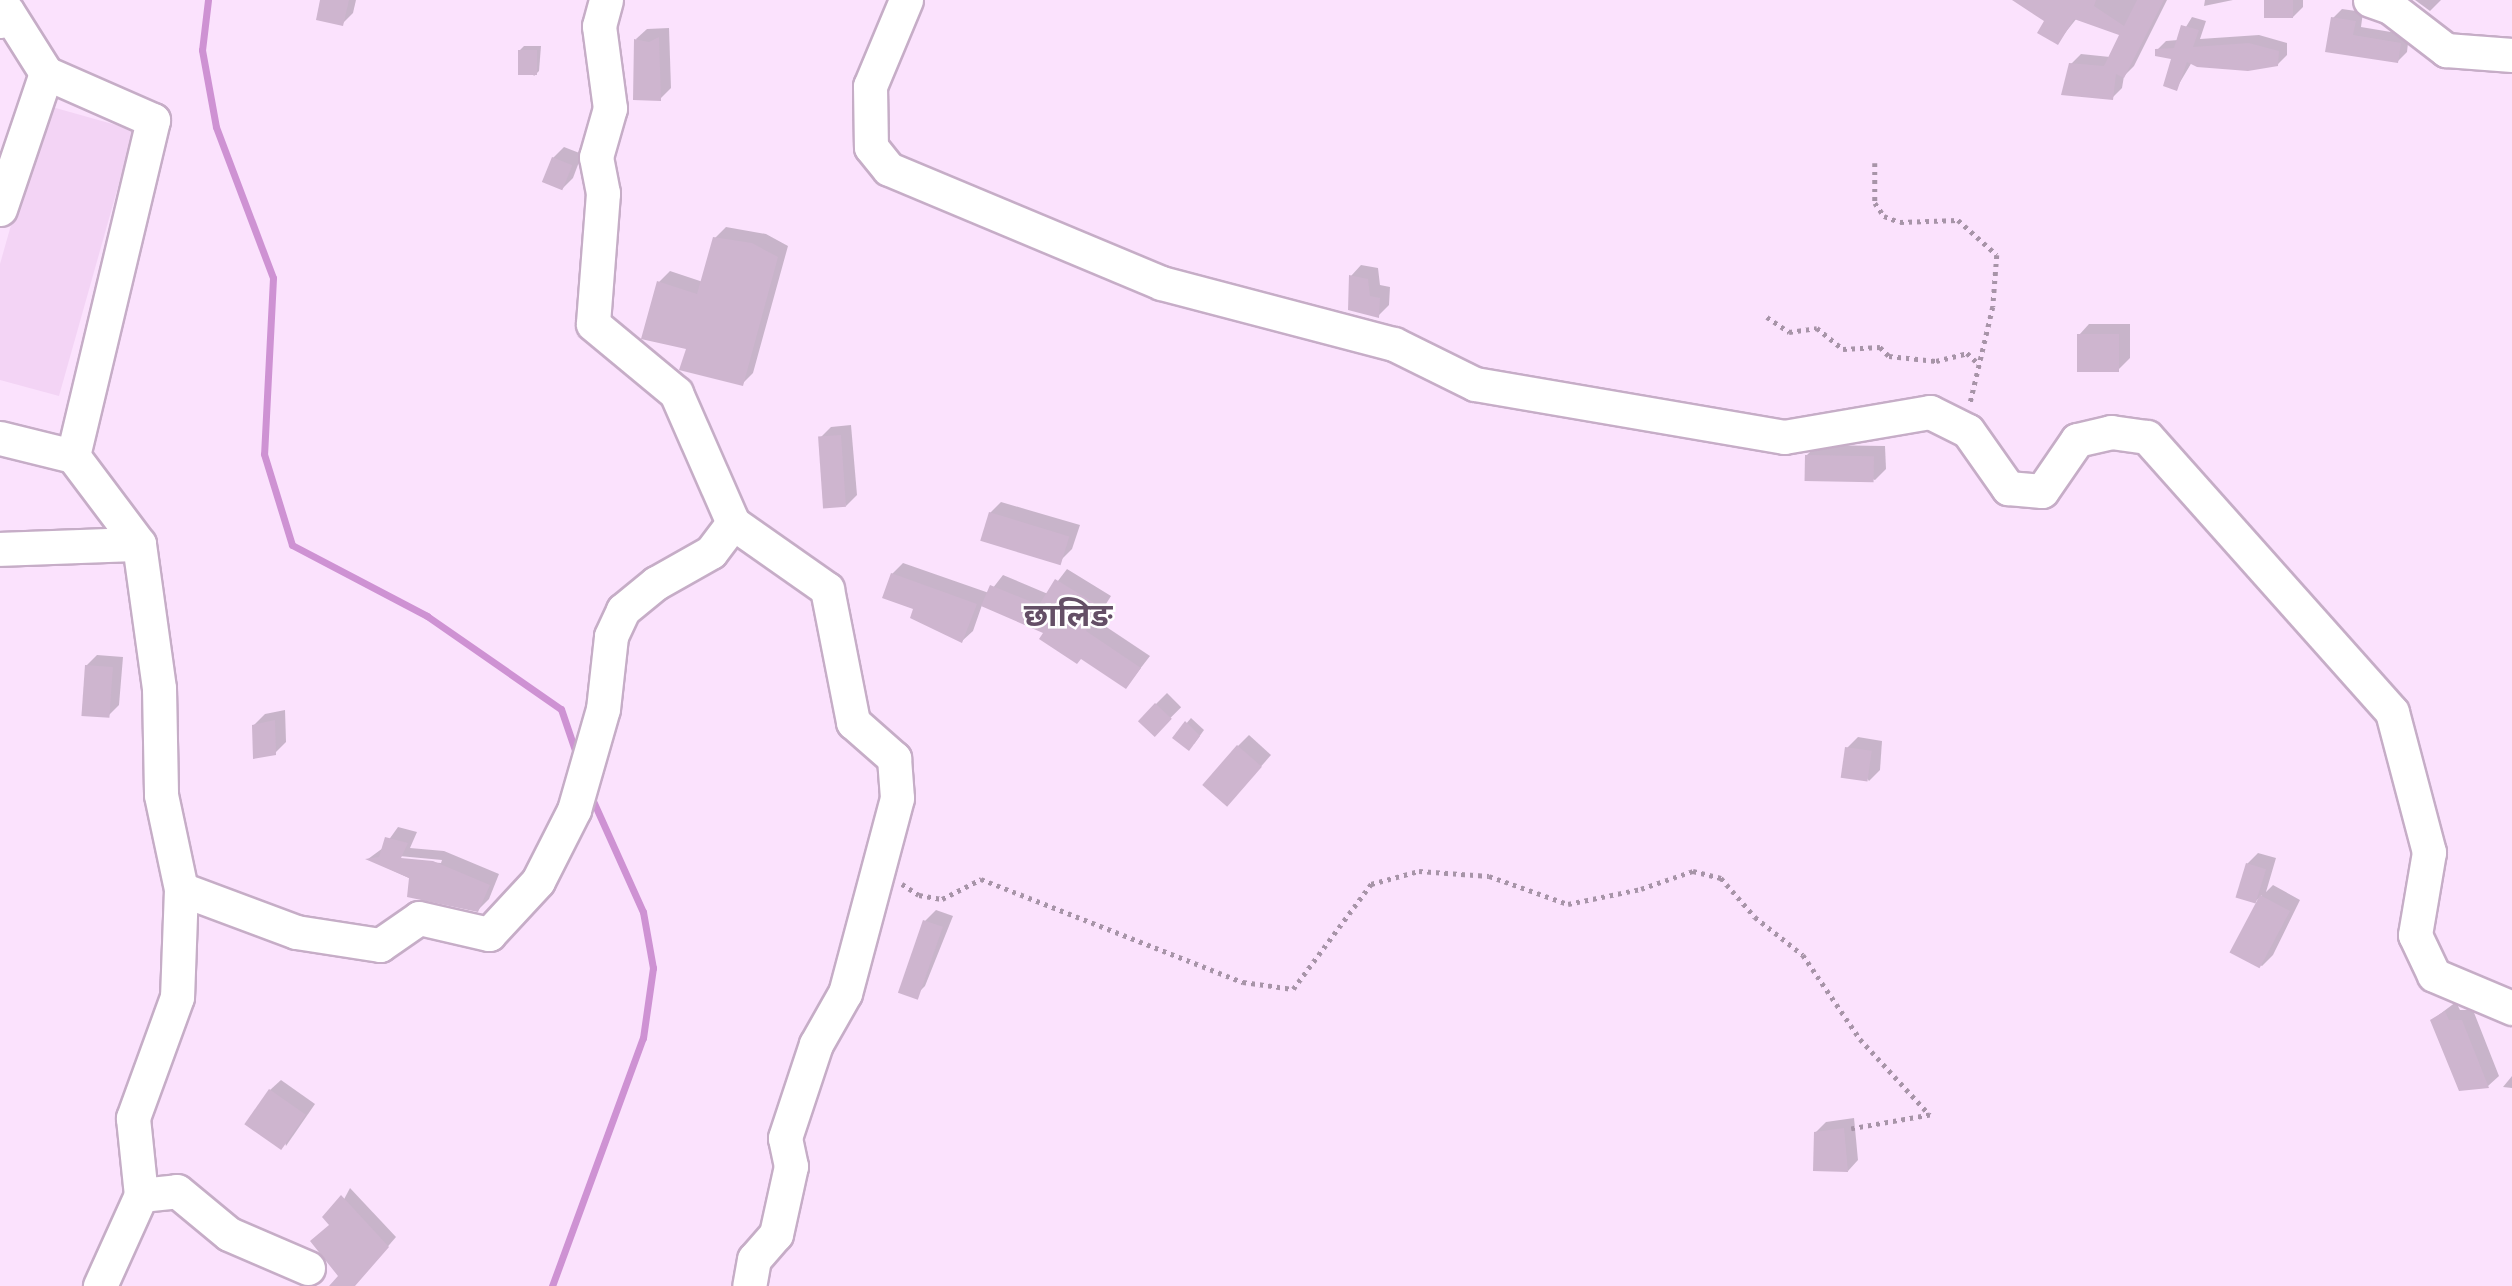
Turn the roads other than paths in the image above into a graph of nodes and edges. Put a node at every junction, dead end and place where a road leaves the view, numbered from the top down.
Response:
1 (606, 0) edge
2 (906, 0) edge
3 (2370, 0) edge
4 (11, 11) edge
5 (2512, 55) edge
6 (46, 73) junction
7 (0, 209) edge
8 (0, 438) edge
9 (73, 456) junction
10 (733, 523) junction
11 (139, 544) junction
12 (0, 549) edge
13 (181, 888) junction
14 (2512, 1008) edge
15 (141, 1195) junction
16 (308, 1268) dead end
17 (100, 1286) edge
18 (749, 1286) edge

1 - 10 street
2 - 14 street
3 - 5 street
4 - 6 street
6 - 7 street
6 - 9 street
8 - 9 street
9 - 11 street
10 - 13 street
10 - 18 street
11 - 12 street
11 - 13 street
13 - 15 street
15 - 16 street
15 - 17 street

